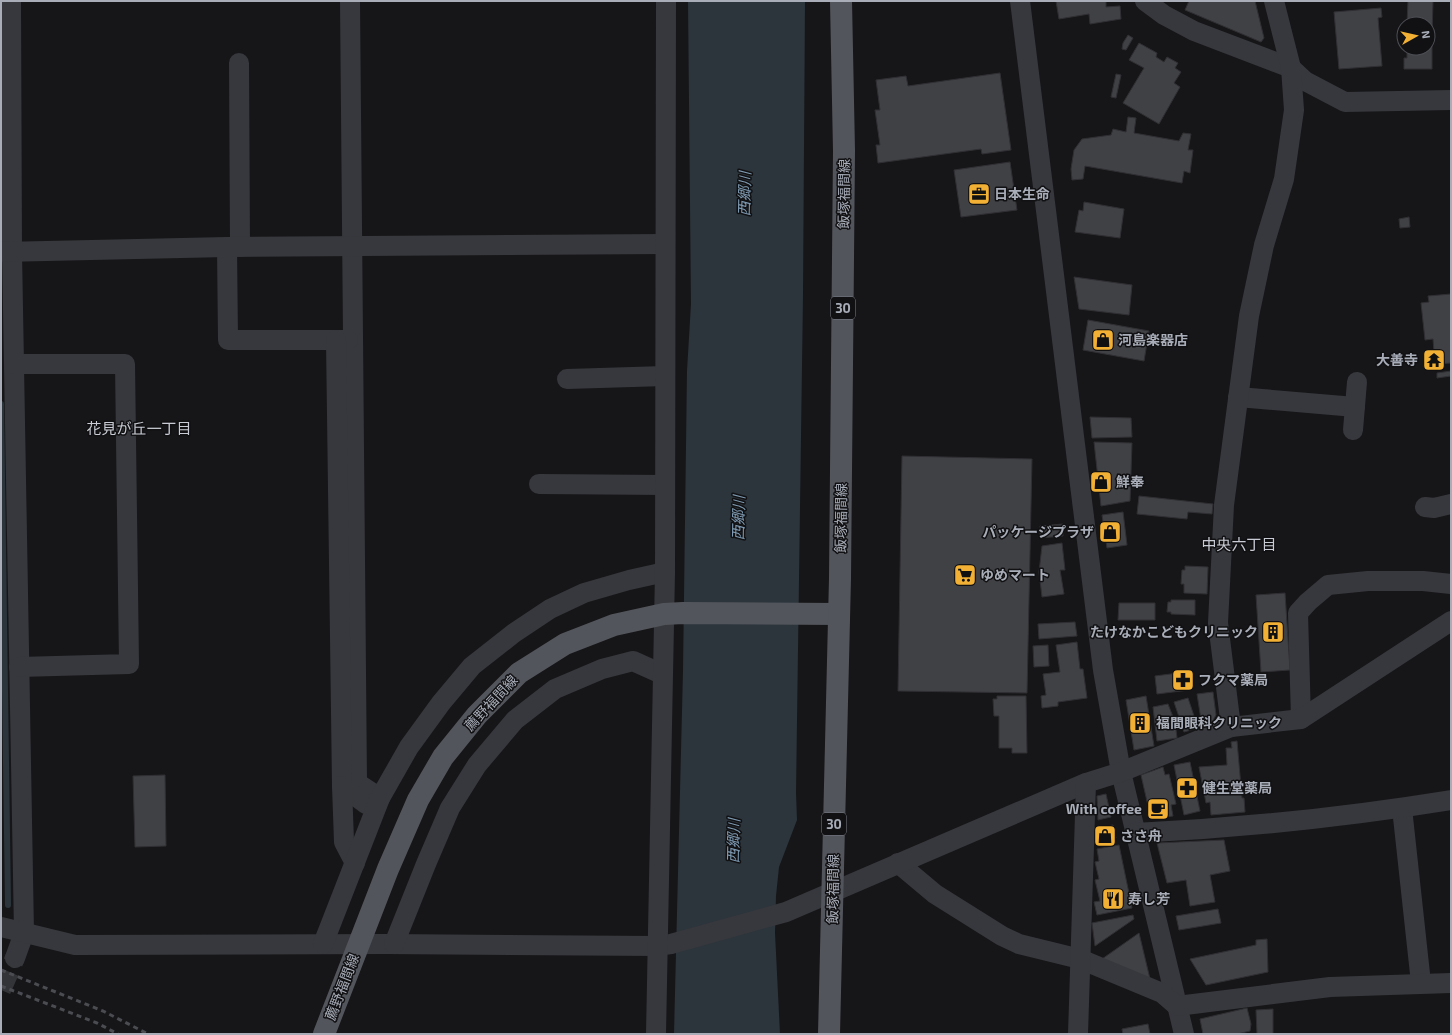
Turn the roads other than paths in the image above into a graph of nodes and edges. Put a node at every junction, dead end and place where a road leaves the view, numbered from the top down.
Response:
1 (11, 1) edge
2 (350, 1) edge
3 (666, 1) edge
4 (841, 1) edge
5 (1020, 1) edge
6 (1145, 1) edge
7 (1274, 1) edge
8 (239, 63) dead end
9 (1291, 68) junction
10 (1451, 100) edge
11 (666, 244) junction
12 (234, 247) junction
13 (351, 247) junction
14 (7, 252) edge
15 (344, 340) junction
16 (14, 364) junction
17 (665, 376) junction
18 (567, 379) dead end
19 (1357, 382) dead end
20 (1238, 397) junction
21 (1355, 406) junction
22 (1353, 430) dead end
23 (539, 484) dead end
24 (665, 485) junction
25 (1451, 504) edge
26 (1425, 507) dead end
27 (665, 572) junction
28 (1451, 584) edge
29 (673, 613) junction
30 (839, 614) junction
31 (1451, 621) edge
32 (19, 667) junction
33 (662, 674) junction
34 (1301, 719) junction
35 (1231, 727) junction
36 (1121, 772) junction
37 (1086, 783) junction
38 (342, 786) junction
39 (1451, 800) edge
40 (378, 805) junction
41 (1402, 808) junction
42 (1135, 833) junction
43 (355, 863) junction
44 (898, 863) junction
45 (833, 892) junction
46 (1, 927) edge
47 (24, 933) junction
48 (331, 944) junction
49 (389, 944) junction
50 (664, 945) junction
51 (14, 958) tunnel mouth
52 (1080, 959) junction
53 (1422, 983) junction
54 (1451, 983) edge
55 (1177, 1006) junction
56 (324, 1034) edge
57 (656, 1034) edge
58 (829, 1034) edge
59 (1078, 1034) edge
60 (1184, 1034) edge

1 - 14 street
2 - 13 street
3 - 11 street
4 - 30 main road, 飯塚福間線 / 30
5 - 36 street
6 - 9 street
7 - 9 street
8 - 12 street
9 - 10 street
9 - 20 street
11 - 13 street
11 - 17 street
12 - 13 street
12 - 14 street
12 - 15 street
13 - 15 street
14 - 16 street
15 - 38 street
15 - 40 street
16 - 32 street
16 - 32 street
17 - 18 street
17 - 24 street
19 - 21 street
20 - 21 street
20 - 35 street
21 - 22 street
23 - 24 street
24 - 27 street
25 - 26 street
27 - 29 street
27 - 40 street
28 - 34 street
29 - 30 main road, 薦野福間線
29 - 33 street
29 - 56 main road, 薦野福間線
30 - 45 main road, 飯塚福間線 / 30
31 - 34 street
32 - 47 street
33 - 49 street
33 - 50 street
34 - 35 street
35 - 36 street
36 - 37 street
36 - 42 street
37 - 44 street
37 - 52 street
38 - 40 street
38 - 43 street
39 - 41 street
40 - 43 street
41 - 42 street
41 - 53 street
42 - 55 street
43 - 48 street
44 - 45 street
44 - 52 street
45 - 50 street
45 - 58 main road, 飯塚福間線 / 30
46 - 47 street
47 - 48 street
47 - 51 street
48 - 49 street
49 - 50 street
50 - 57 street
52 - 55 street
52 - 59 street
53 - 54 street
53 - 55 street
55 - 60 street

